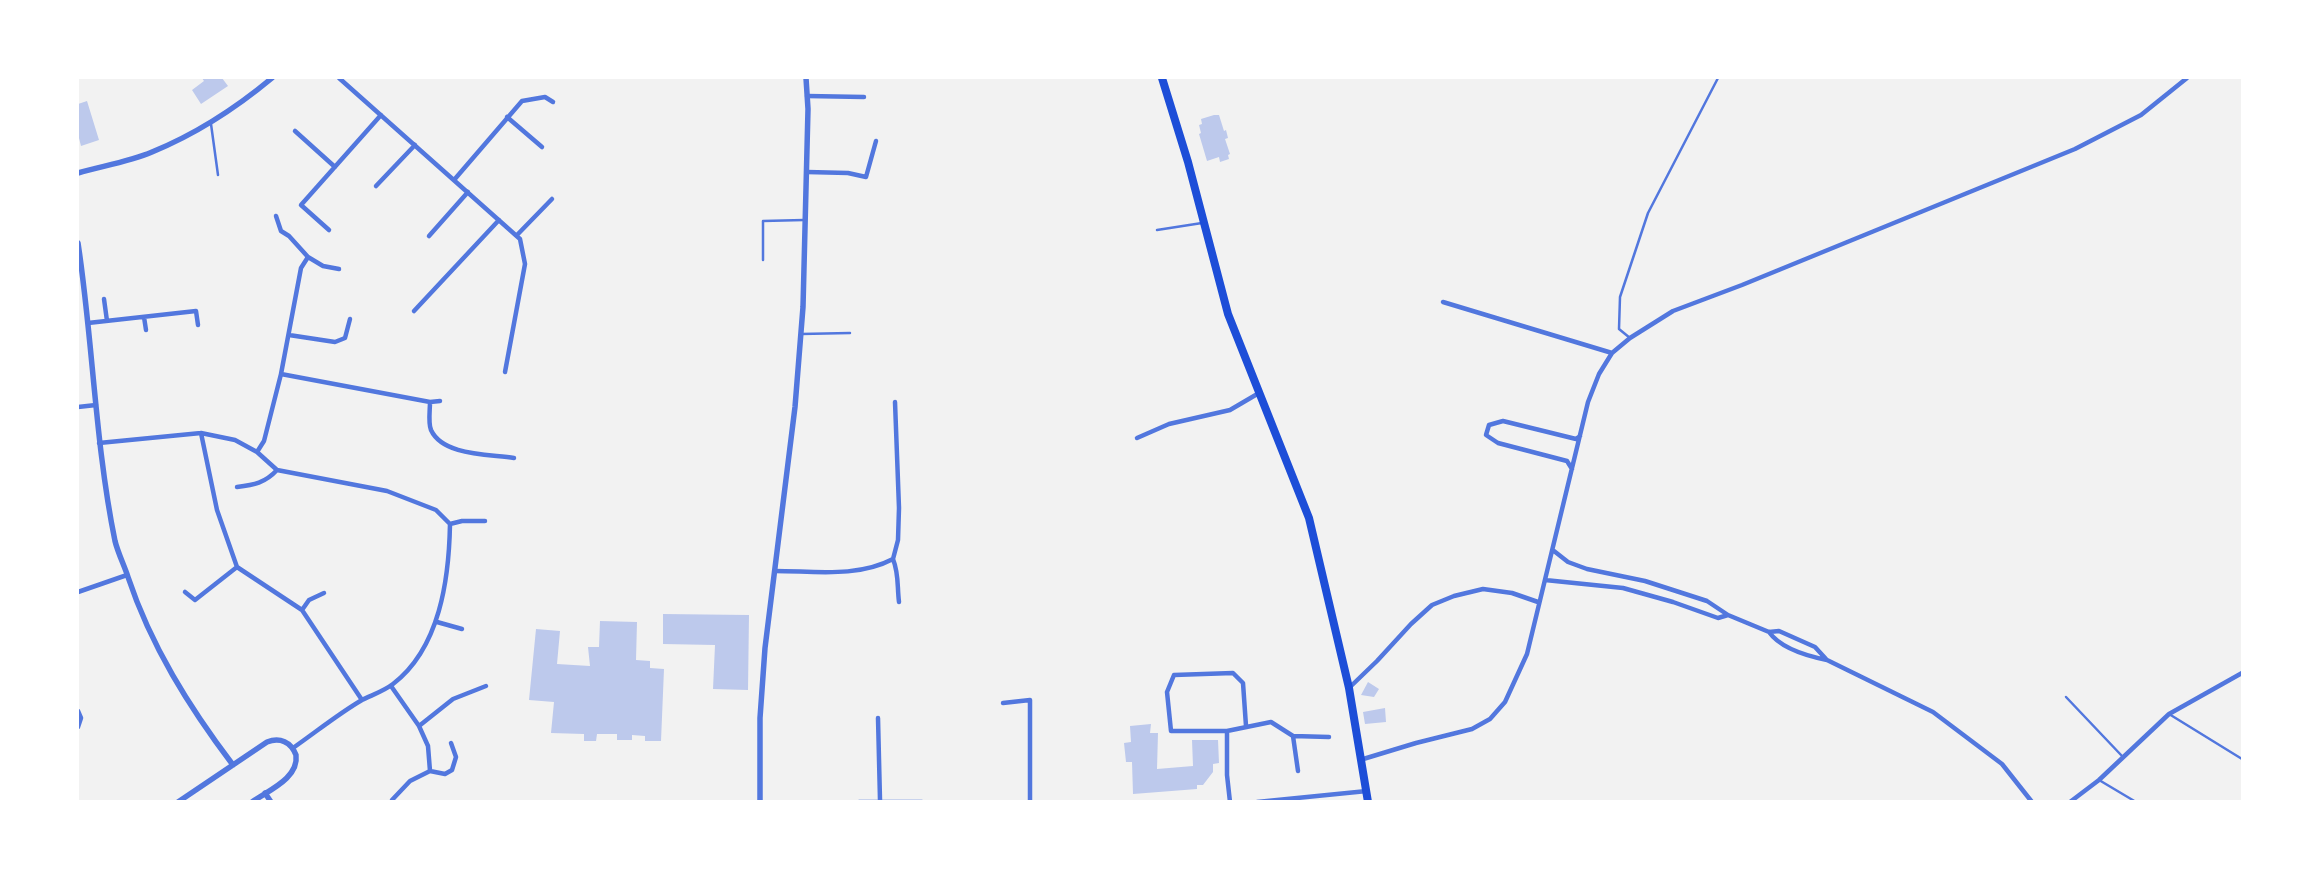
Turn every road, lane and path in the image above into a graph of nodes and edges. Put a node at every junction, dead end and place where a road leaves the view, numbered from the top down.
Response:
1 (272, 78) edge
2 (339, 78) edge
3 (806, 78) edge
4 (1162, 78) edge
5 (1718, 78) edge
6 (2187, 78) edge
7 (264, 80) edge
8 (807, 96) junction
9 (864, 97) dead end
10 (553, 102) dead end
11 (381, 116) junction
12 (507, 117) junction
13 (210, 123) junction
14 (295, 131) dead end
15 (876, 142) dead end
16 (415, 145) junction
17 (542, 147) dead end
18 (335, 167) junction
19 (807, 172) junction
20 (78, 174) edge
21 (218, 175) dead end
22 (454, 180) junction
23 (376, 186) dead end
24 (468, 192) junction
25 (552, 199) dead end
26 (276, 216) dead end
27 (499, 220) junction
28 (806, 220) junction
29 (1204, 223) junction
30 (329, 230) dead end
31 (1157, 230) dead end
32 (517, 235) junction
33 (429, 236) dead end
34 (78, 243) edge
35 (308, 257) junction
36 (763, 260) dead end
37 (339, 269) dead end
38 (104, 299) dead end
39 (1444, 302) dead end
40 (414, 311) dead end
41 (144, 317) junction
42 (350, 319) dead end
43 (107, 321) junction
44 (88, 323) junction
45 (198, 325) dead end
46 (146, 330) dead end
47 (850, 333) dead end
48 (801, 334) junction
49 (289, 335) junction
50 (1630, 338) junction
51 (1612, 352) junction
52 (505, 372) dead end
53 (281, 374) junction
54 (1259, 393) junction
55 (440, 401) dead end
56 (430, 402) junction
57 (895, 402) dead end
58 (96, 405) junction
59 (78, 407) edge
60 (426, 412) dead end
61 (201, 433) junction
62 (1580, 436) junction
63 (1137, 438) dead end
64 (99, 443) junction
65 (257, 452) junction
66 (514, 458) dead end
67 (1572, 469) junction
68 (278, 470) junction
69 (237, 487) dead end
70 (485, 521) dead end
71 (450, 524) junction
72 (1554, 551) junction
73 (893, 559) junction
74 (237, 568) junction
75 (775, 571) junction
76 (127, 575) junction
77 (1545, 580) junction
78 (78, 592) edge
79 (185, 592) dead end
80 (324, 593) dead end
81 (899, 602) dead end
82 (1538, 602) junction
83 (302, 610) junction
84 (1728, 615) junction
85 (437, 622) junction
86 (462, 629) dead end
87 (1769, 632) junction
88 (1827, 660) junction
89 (2242, 673) edge
90 (391, 686) junction
91 (486, 686) dead end
92 (1349, 688) junction
93 (2066, 697) dead end
94 (362, 700) junction
95 (1003, 703) dead end
96 (78, 711) edge
97 (2169, 714) junction
98 (878, 718) dead end
99 (419, 726) junction
100 (1246, 726) junction
101 (78, 727) edge
102 (1227, 732) junction
103 (1293, 736) junction
104 (1329, 737) dead end
105 (451, 743) dead end
106 (293, 748) junction
107 (2122, 756) junction
108 (1360, 760) junction
109 (2242, 760) edge
110 (232, 765) junction
111 (430, 771) junction
112 (1298, 771) dead end
113 (2099, 780) junction
114 (1367, 791) junction
115 (265, 793) junction
116 (392, 800) dead end
117 (880, 800) junction
118 (178, 802) edge
119 (252, 802) edge
120 (271, 802) edge
121 (760, 802) edge
122 (859, 802) edge
123 (922, 802) edge
124 (1030, 802) edge
125 (1230, 802) edge
126 (1257, 802) edge
127 (1368, 802) edge
128 (2032, 802) edge
129 (2070, 802) edge
130 (2136, 802) edge

1 - 7 street
2 - 11 street
3 - 8 street
4 - 29 highway
5 - 50 lane
6 - 50 street
7 - 13 street
8 - 9 street
8 - 19 street
10 - 12 street
11 - 16 street
11 - 18 street
12 - 17 street
12 - 22 street
13 - 20 street
13 - 21 lane
14 - 18 street
15 - 19 street
16 - 22 street
16 - 23 street
18 - 30 street
19 - 28 street
22 - 24 street
24 - 27 street
24 - 33 street
25 - 32 street
26 - 35 street
27 - 32 street
27 - 40 street
28 - 36 lane
28 - 48 street
29 - 31 lane
29 - 54 highway
32 - 52 street
34 - 44 street
35 - 37 street
35 - 49 street
38 - 43 street
39 - 51 street
41 - 43 street
41 - 45 street
41 - 46 street
42 - 49 street
43 - 44 street
44 - 58 street
47 - 48 lane
48 - 75 street
49 - 53 street
50 - 51 street
51 - 62 street
53 - 56 street
53 - 65 street
54 - 63 street
54 - 92 highway
55 - 56 street
56 - 60 street
56 - 66 street
57 - 73 street
58 - 59 street
58 - 64 street
61 - 64 street
61 - 65 street
61 - 74 street
62 - 67 street
62 - 67 street
64 - 76 street
65 - 68 street
67 - 72 street
68 - 69 street
68 - 71 street
70 - 71 street
71 - 85 street
72 - 77 street
72 - 84 street
73 - 75 street
73 - 81 street
74 - 79 street
74 - 83 street
75 - 121 street
76 - 78 street
76 - 110 street
77 - 82 street
77 - 84 street
80 - 83 street
82 - 92 street
82 - 108 street
83 - 94 street
84 - 87 street
85 - 86 street
85 - 90 street
87 - 88 street
87 - 88 street
88 - 128 street
89 - 97 street
90 - 94 street
90 - 99 street
91 - 99 street
92 - 108 highway
93 - 107 lane
94 - 106 street
95 - 124 street
96 - 101 street
97 - 107 street
97 - 109 lane
98 - 117 street
99 - 111 street
100 - 102 street
100 - 102 street
100 - 103 street
102 - 125 street
103 - 104 street
103 - 112 street
105 - 111 street
106 - 110 street
106 - 115 street
107 - 113 street
108 - 114 highway
110 - 118 street
111 - 116 street
113 - 129 street
113 - 130 lane
114 - 126 street
114 - 127 highway
115 - 119 street
115 - 120 street
117 - 122 street
117 - 123 street

